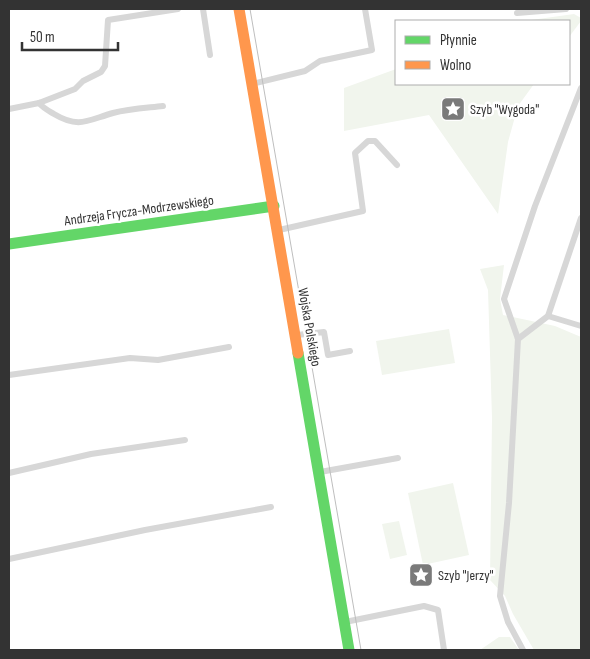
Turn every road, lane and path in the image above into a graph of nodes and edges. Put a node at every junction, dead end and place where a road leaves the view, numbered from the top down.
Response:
1 (178, 9) edge
2 (203, 9) edge
3 (239, 9) edge
4 (365, 9) edge
5 (566, 9) edge
6 (517, 14) dead end
7 (210, 55) dead end
8 (252, 84) junction
9 (581, 88) edge
10 (40, 103) junction
11 (163, 106) dead end
12 (9, 109) edge
13 (397, 165) dead end
14 (274, 206) junction
15 (581, 218) edge
16 (278, 231) junction
17 (9, 244) edge
18 (548, 316) junction
19 (581, 326) edge
20 (296, 336) junction
21 (518, 339) junction
22 (229, 347) dead end
23 (350, 351) dead end
24 (9, 374) edge
25 (185, 440) dead end
26 (398, 458) dead end
27 (320, 472) junction
28 (9, 473) edge
29 (271, 508) dead end
30 (9, 559) edge
31 (344, 622) junction
32 (349, 650) edge
33 (444, 650) edge
34 (523, 650) edge

1 - 10 lane
2 - 7 lane
3 - 8 main road, Wojska Polskiego
4 - 8 lane
5 - 6 lane
8 - 14 main road, Wojska Polskiego
9 - 21 lane
10 - 11 lane
10 - 12 lane
13 - 16 lane
14 - 16 main road, Wojska Polskiego
14 - 17 main road, Andrzeja Frycza-Modrzewskiego
15 - 18 lane
16 - 20 main road, Wojska Polskiego
18 - 19 lane
18 - 21 lane
20 - 23 lane
20 - 27 main road, Wojska Polskiego
21 - 34 lane
22 - 24 lane
25 - 28 lane
26 - 27 lane
27 - 31 main road, Wojska Polskiego
29 - 30 lane
31 - 32 main road, Wojska Polskiego
31 - 33 lane

